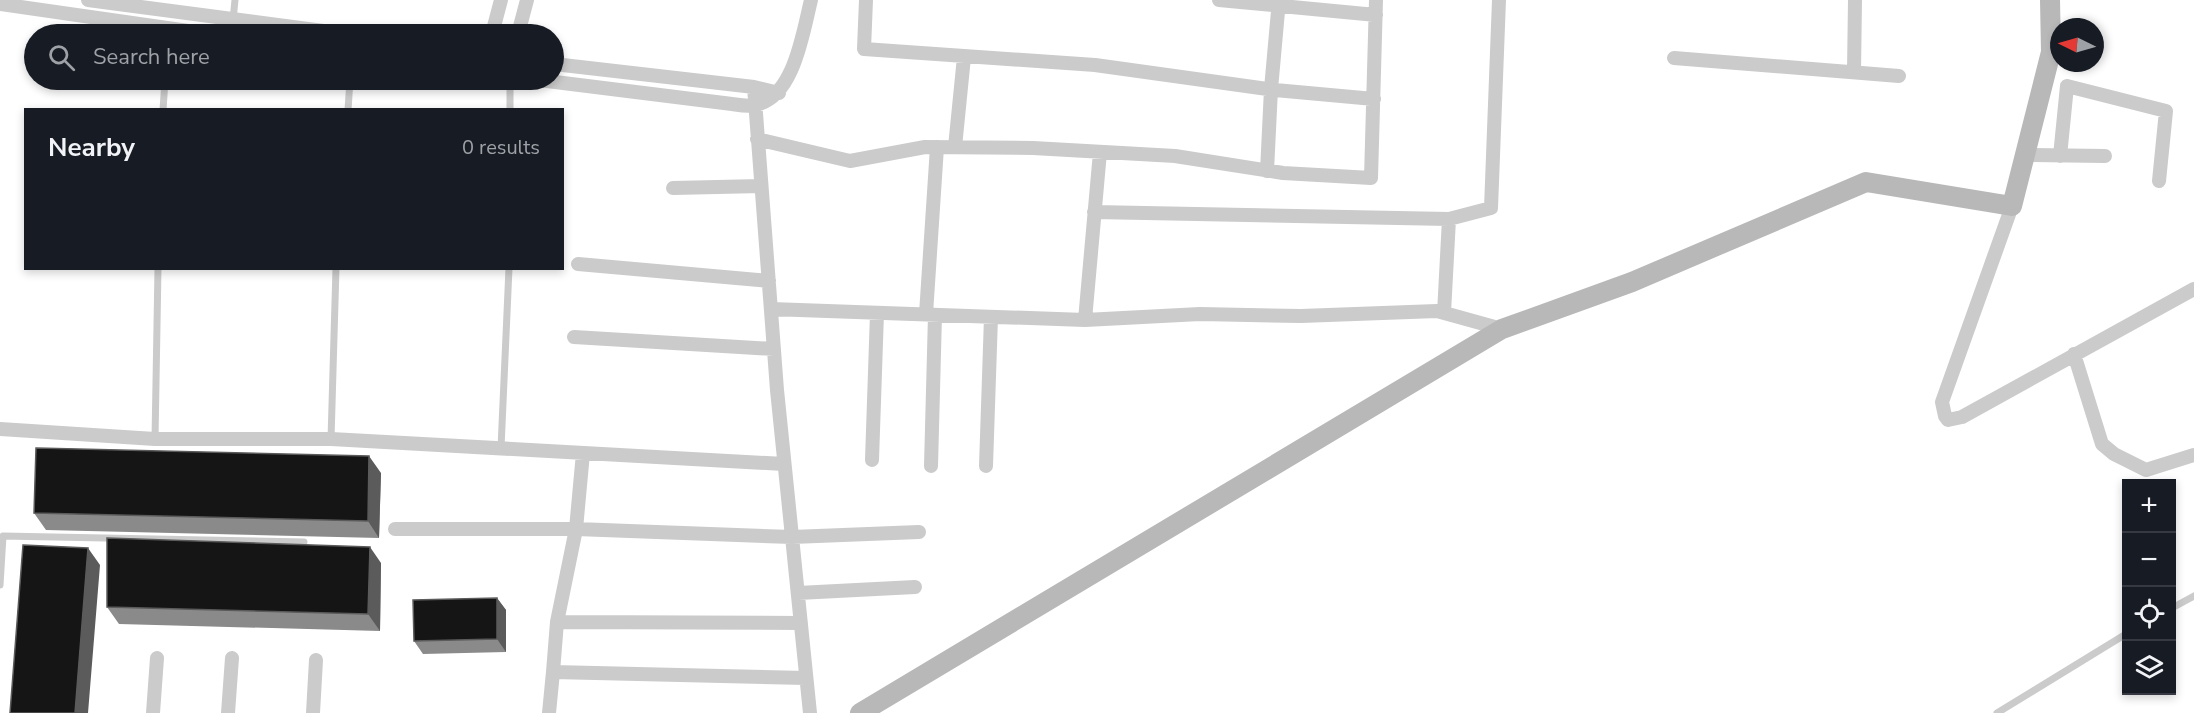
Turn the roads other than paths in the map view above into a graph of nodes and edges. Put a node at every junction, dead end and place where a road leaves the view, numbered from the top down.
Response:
1 (88, 0) edge
2 (235, 0) edge
3 (501, 0) edge
4 (527, 0) edge
5 (811, 0) edge
6 (866, 0) edge
7 (1219, 0) edge
8 (1376, 0) edge
9 (1498, 0) edge
10 (1855, 0) edge
11 (2050, 0) edge
12 (1279, 3) edge
13 (0, 4) edge
14 (167, 11) junction
15 (1376, 15) junction
16 (233, 20) junction
17 (119, 24) edge
18 (166, 24) edge
19 (265, 24) edge
20 (495, 24) edge
21 (521, 24) edge
22 (964, 57) junction
23 (1674, 58) dead end
24 (564, 65) edge
25 (1854, 72) junction
26 (1899, 76) dead end
27 (564, 83) edge
28 (754, 87) junction
29 (1271, 89) junction
30 (165, 90) edge
31 (349, 90) edge
32 (510, 90) edge
33 (779, 93) junction
34 (1374, 99) junction
35 (755, 105) junction
36 (164, 108) edge
37 (348, 108) edge
38 (510, 108) edge
39 (757, 140) junction
40 (937, 147) junction
41 (955, 147) junction
42 (1100, 152) junction
43 (2025, 155) junction
44 (2060, 156) junction
45 (2105, 156) dead end
46 (1267, 171) junction
47 (2159, 181) dead end
48 (761, 186) junction
49 (673, 188) dead end
50 (2012, 206) junction
51 (1094, 212) junction
52 (1449, 219) junction
53 (578, 264) dead end
54 (158, 270) edge
55 (336, 270) edge
56 (509, 270) edge
57 (769, 280) junction
58 (2194, 289) edge
59 (771, 309) junction
60 (877, 313) junction
61 (1444, 313) junction
62 (931, 315) junction
63 (991, 317) junction
64 (1085, 320) junction
65 (1502, 329) junction
66 (574, 337) dead end
67 (774, 349) junction
68 (2074, 354) junction
69 (0, 429) edge
70 (154, 439) junction
71 (331, 439) junction
72 (501, 448) junction
73 (584, 453) junction
74 (2194, 455) edge
75 (872, 460) dead end
76 (784, 464) junction
77 (931, 466) dead end
78 (986, 466) dead end
79 (395, 529) dead end
80 (576, 529) junction
81 (919, 532) dead end
82 (792, 537) junction
83 (304, 542) edge
84 (0, 585) edge
85 (915, 588) dead end
86 (798, 593) junction
87 (2194, 596) edge
88 (2176, 606) edge
89 (557, 622) junction
90 (801, 623) junction
91 (2122, 637) edge
92 (157, 658) dead end
93 (232, 658) dead end
94 (316, 660) dead end
95 (553, 672) junction
96 (806, 678) junction
97 (153, 713) edge
98 (228, 713) edge
99 (313, 713) edge
100 (549, 713) edge
101 (810, 713) edge
102 (860, 713) edge
103 (1997, 713) edge

1 - 14 street
2 - 16 lane
3 - 20 street
4 - 21 street
5 - 33 street
6 - 22 street
7 - 12 street
8 - 15 street
9 - 52 street
10 - 25 street
11 - 43 street
12 - 15 street
12 - 29 street
13 - 17 street
14 - 16 street
14 - 18 lane
15 - 34 street
16 - 19 street
22 - 29 street
22 - 41 street
23 - 25 street
24 - 28 street
25 - 26 street
27 - 35 street
28 - 33 street
28 - 35 street
29 - 34 street
29 - 46 street
30 - 36 lane
31 - 37 lane
32 - 38 lane
33 - 35 street
34 - 46 street
35 - 39 street
39 - 40 street
39 - 48 street
40 - 41 street
40 - 62 street
41 - 42 street
42 - 46 street
42 - 51 street
43 - 44 street
43 - 50 street
44 - 45 street
44 - 47 street
48 - 49 street
48 - 57 street
50 - 65 street
50 - 68 street
51 - 52 street
51 - 64 street
52 - 61 street
53 - 57 street
54 - 70 lane
55 - 71 lane
56 - 72 lane
57 - 59 street
58 - 68 street
59 - 60 street
59 - 67 street
60 - 62 street
60 - 75 street
61 - 64 street
61 - 65 street
62 - 63 street
62 - 77 street
63 - 64 street
63 - 78 street
65 - 102 street
66 - 67 street
67 - 76 street
68 - 74 street
69 - 70 street
70 - 71 street
71 - 72 street
72 - 73 street
73 - 76 street
73 - 80 street
76 - 82 street
79 - 80 street
80 - 82 street
80 - 89 street
81 - 82 street
82 - 86 street
83 - 84 lane
85 - 86 street
86 - 90 street
87 - 88 lane
89 - 90 street
89 - 95 street
90 - 96 street
91 - 103 lane
92 - 97 street
93 - 98 street
94 - 99 street
95 - 96 street
95 - 100 street
96 - 101 street

